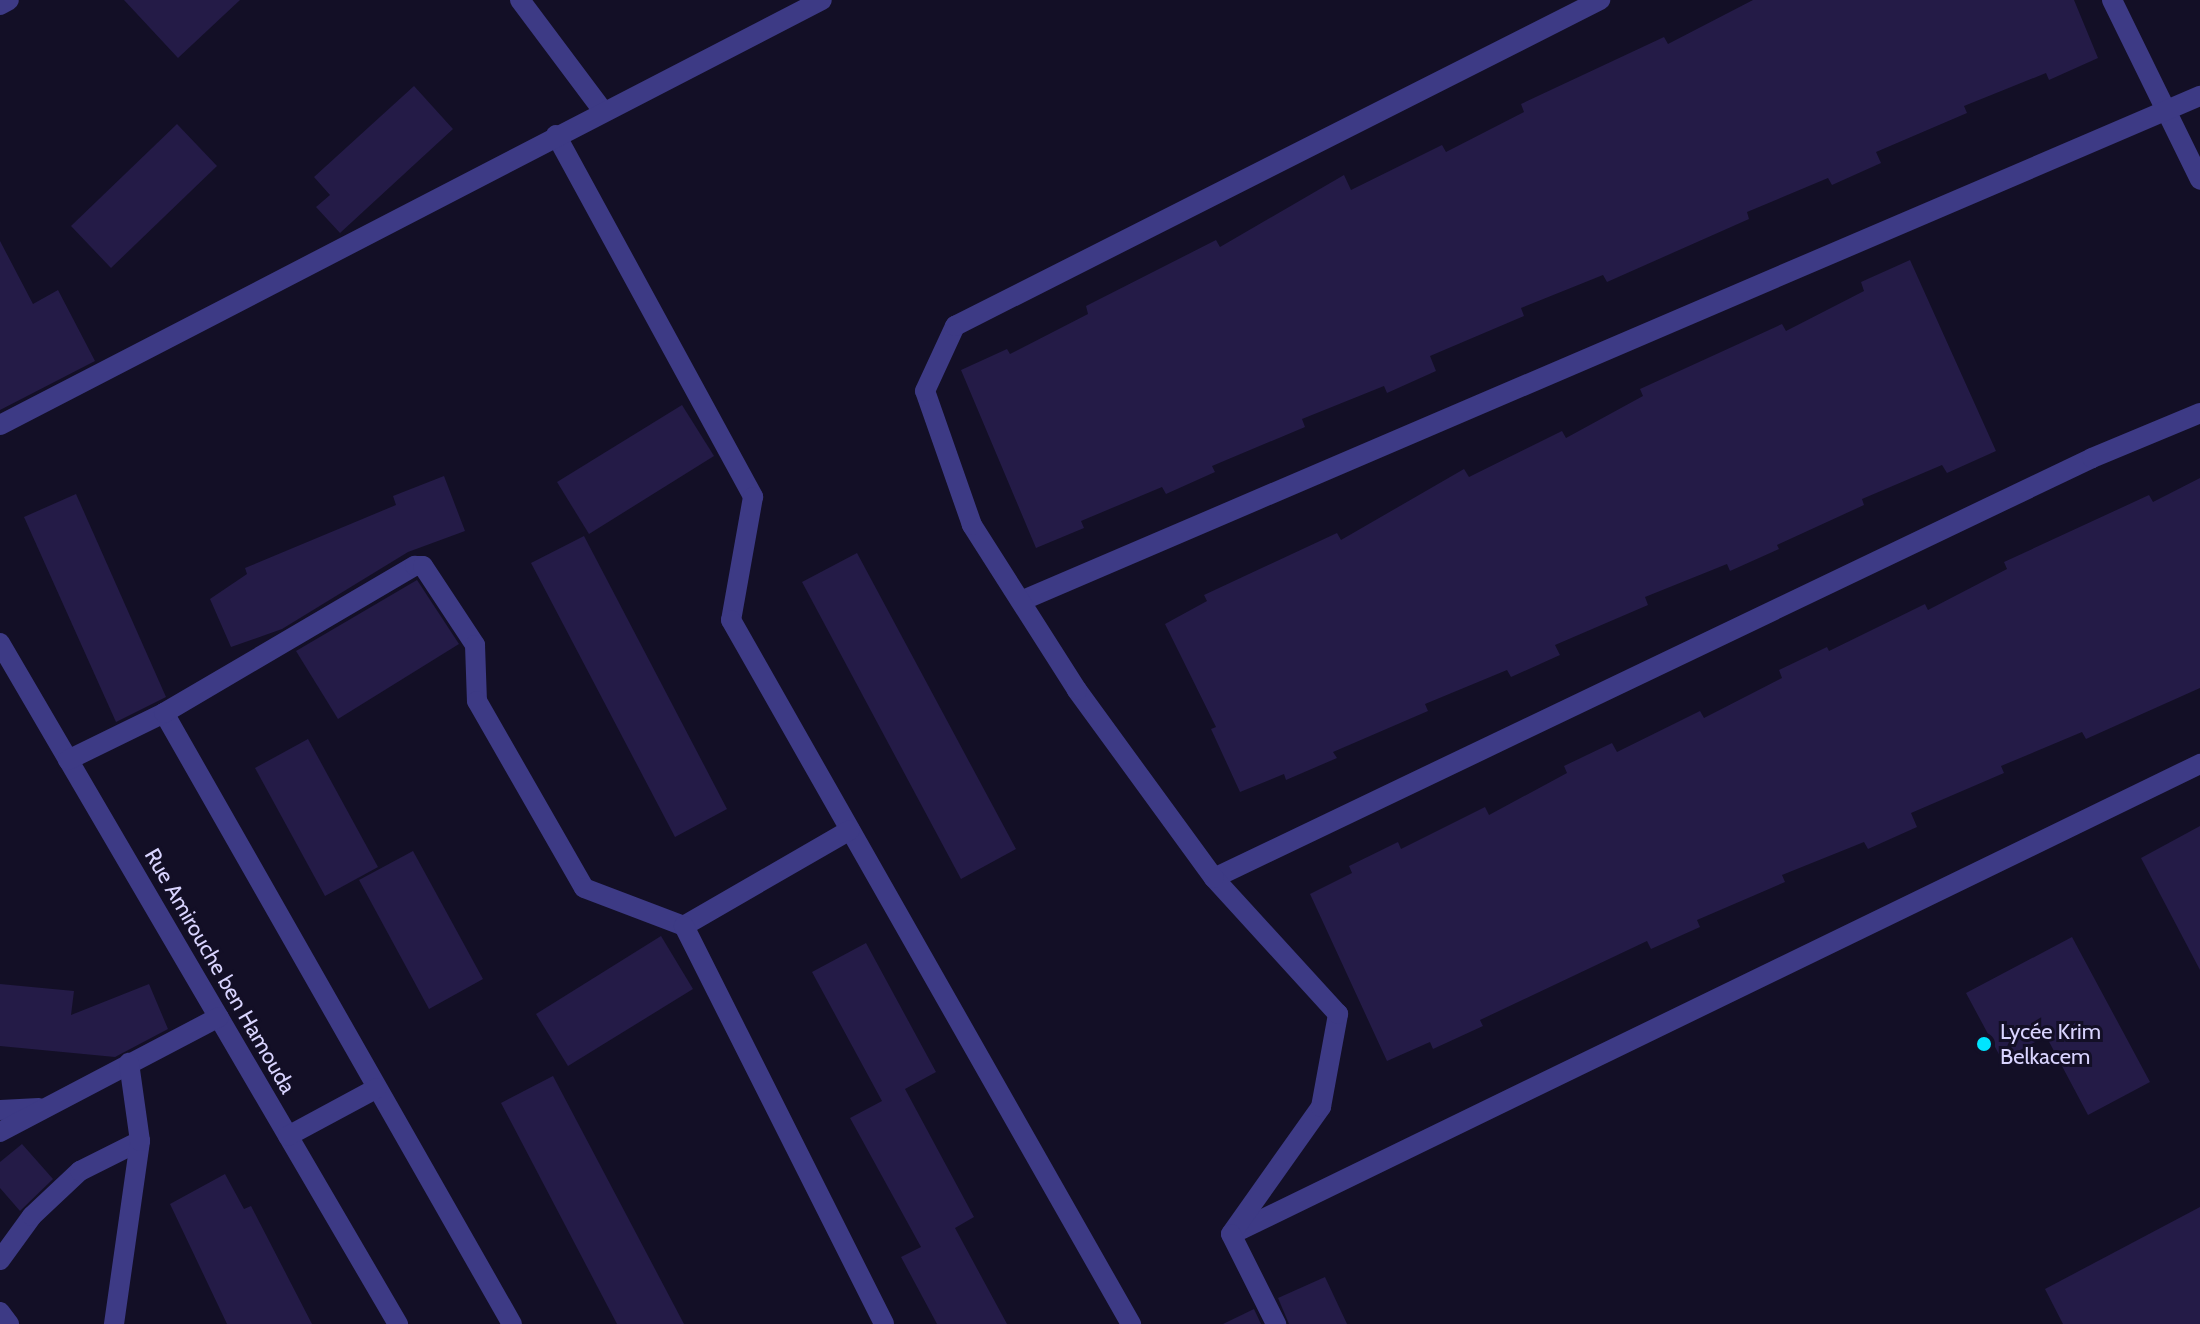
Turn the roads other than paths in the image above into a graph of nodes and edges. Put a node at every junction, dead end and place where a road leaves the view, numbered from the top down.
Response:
1 (9, 0) edge
2 (520, 0) edge
3 (822, 0) edge
4 (1600, 0) edge
5 (2112, 0) edge
6 (0, 5) edge
7 (2200, 96) edge
8 (603, 111) junction
9 (2165, 113) junction
10 (556, 135) junction
11 (2200, 180) edge
12 (2200, 413) edge
13 (0, 425) edge
14 (1021, 601) junction
15 (0, 643) edge
16 (164, 713) junction
17 (68, 760) junction
18 (2200, 764) edge
19 (850, 830) junction
20 (1214, 878) junction
21 (684, 926) junction
22 (219, 1017) junction
23 (129, 1063) junction
24 (377, 1088) junction
25 (47, 1108) junction
26 (0, 1110) edge
27 (0, 1132) edge
28 (288, 1136) junction
29 (140, 1141) junction
30 (1231, 1234) junction
31 (0, 1260) edge
32 (0, 1312) edge
33 (9, 1324) edge
34 (114, 1324) edge
35 (398, 1324) edge
36 (512, 1324) edge
37 (884, 1324) edge
38 (1131, 1324) edge
39 (1276, 1324) edge

1 - 6 street
2 - 8 street
3 - 8 street
4 - 14 street
5 - 9 street
7 - 9 street
8 - 10 street
9 - 11 street
9 - 14 street
10 - 13 street
10 - 19 street
12 - 20 street
14 - 20 street
15 - 17 street, Rue Amirouche ben Hamouda
16 - 17 street
16 - 21 street
16 - 24 street
17 - 22 street, Rue Amirouche ben Hamouda
18 - 30 street
19 - 21 street
19 - 38 street
20 - 30 street
21 - 37 street
22 - 23 street
22 - 28 street, Rue Amirouche ben Hamouda
23 - 25 street
23 - 29 street
24 - 28 street
24 - 36 street
25 - 26 street
25 - 27 street
28 - 35 street, Rue Amirouche ben Hamouda
29 - 31 street
29 - 34 street
30 - 39 street
32 - 33 street

